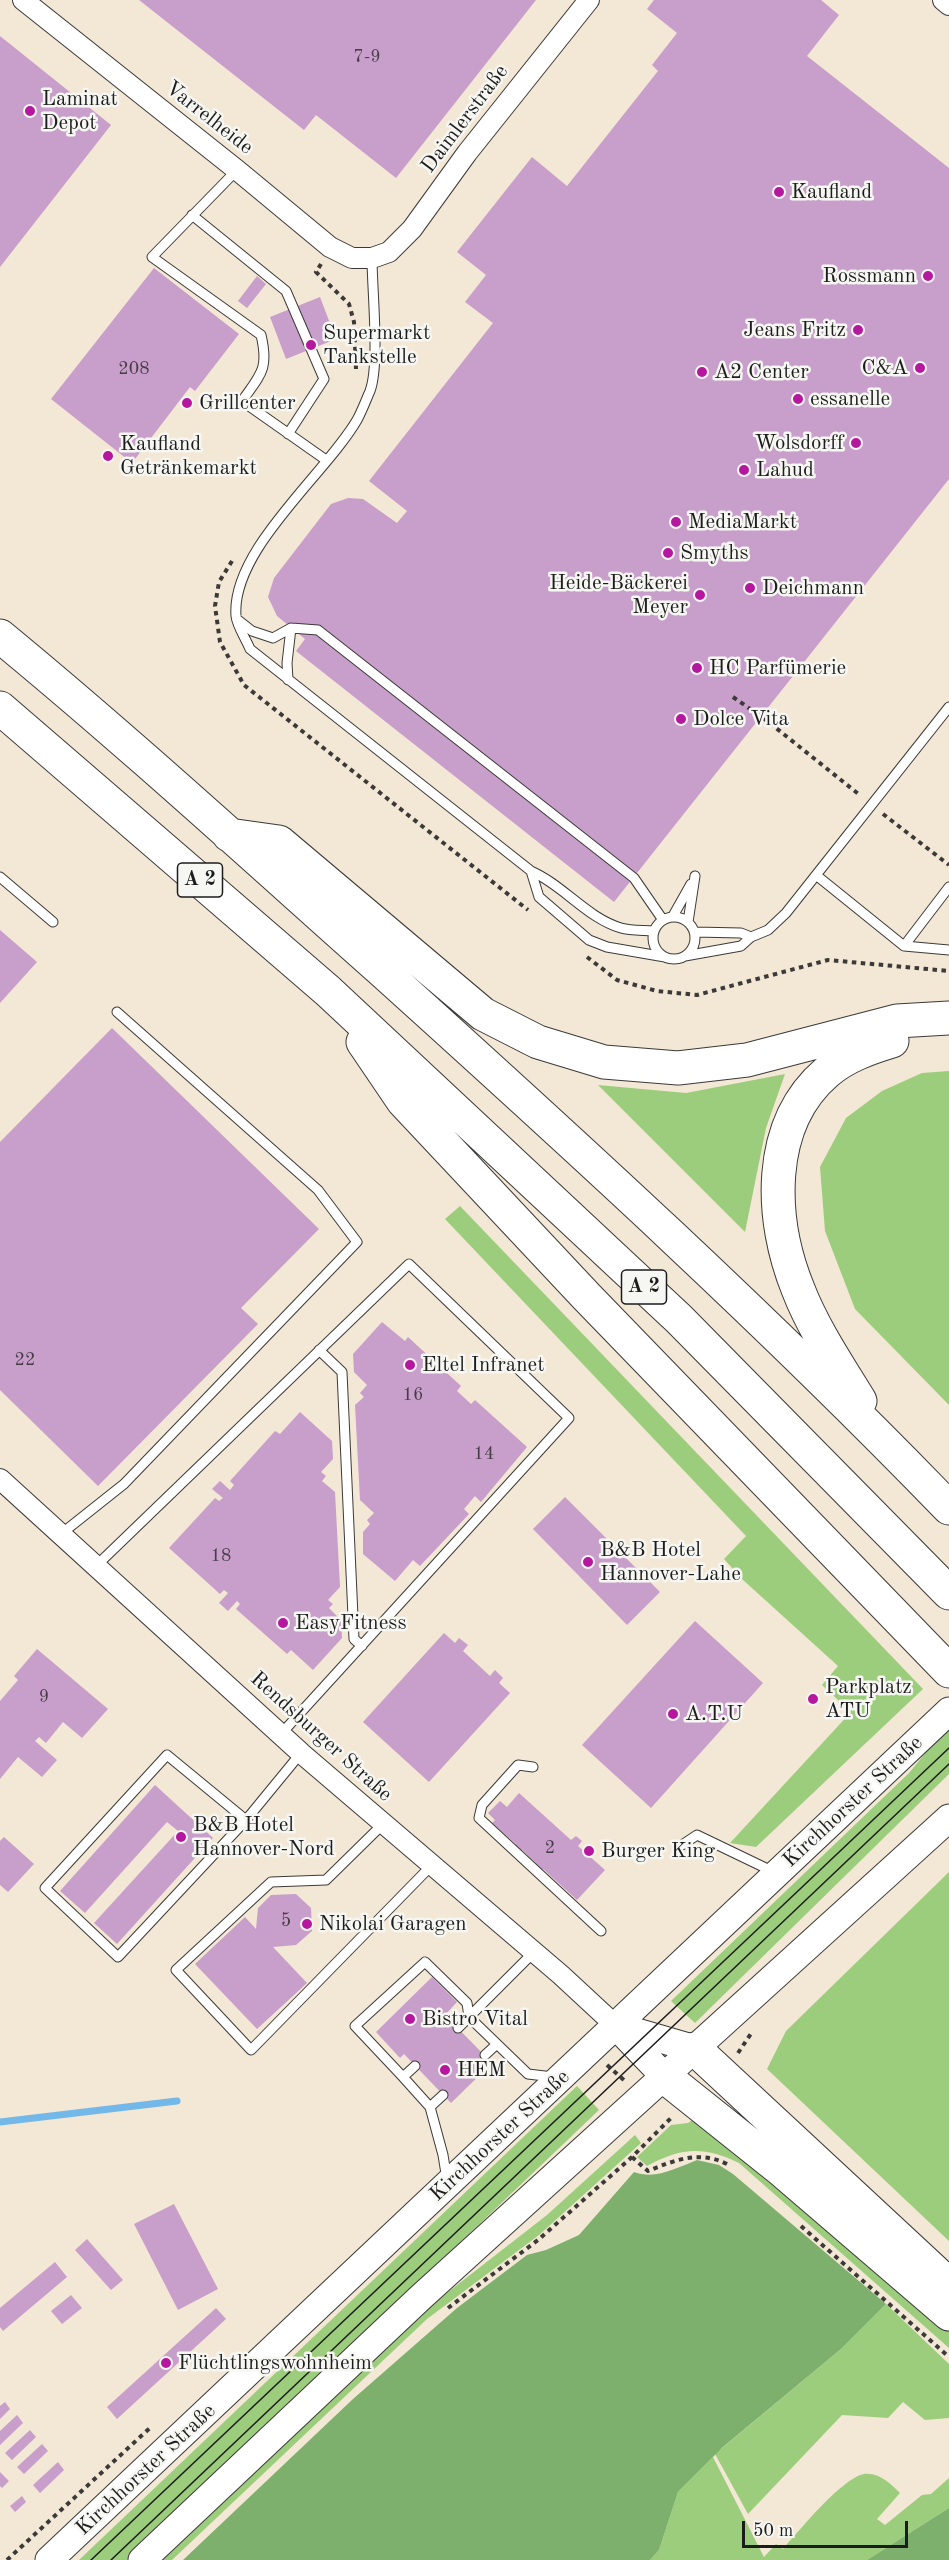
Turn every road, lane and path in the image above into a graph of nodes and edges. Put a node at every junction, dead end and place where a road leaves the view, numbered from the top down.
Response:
1 (24, 0) edge
2 (589, 0) edge
3 (943, 0) edge
4 (949, 5) edge
5 (237, 170) junction
6 (192, 215) junction
7 (372, 258) junction
8 (288, 434) junction
9 (326, 460) junction
10 (236, 618) junction
11 (291, 628) junction
12 (0, 636) edge
13 (288, 680) junction
14 (733, 697) dead end
15 (949, 707) edge
16 (0, 708) edge
17 (871, 804) junction
18 (229, 835) junction
19 (949, 865) edge
20 (531, 871) junction
21 (816, 875) junction
22 (0, 878) edge
23 (949, 887) edge
24 (673, 916) junction
25 (663, 920) junction
26 (54, 922) dead end
27 (688, 922) junction
28 (654, 931) junction
29 (694, 932) junction
30 (751, 937) junction
31 (904, 945) junction
32 (949, 950) edge
33 (685, 956) junction
34 (665, 957) junction
35 (328, 991) junction
36 (117, 1012) dead end
37 (949, 1018) edge
38 (949, 1033) edge
39 (319, 1350) junction
40 (884, 1441) junction
41 (0, 1479) edge
42 (949, 1508) edge
43 (62, 1534) junction
44 (96, 1566) junction
45 (949, 1593) edge
46 (362, 1646) junction
47 (946, 1668) edge
48 (949, 1711) edge
49 (281, 1734) junction
50 (302, 1753) junction
51 (533, 1767) dead end
52 (949, 1818) edge
53 (246, 1820) junction
54 (383, 1824) junction
55 (682, 1845) dead end
56 (431, 1866) junction
57 (777, 1874) junction
58 (601, 1931) dead end
59 (533, 1953) junction
60 (469, 2017) junction
61 (616, 2026) junction
62 (458, 2028) dead end
63 (497, 2044) junction
64 (695, 2049) junction
65 (590, 2051) junction
66 (485, 2055) dead end
67 (415, 2066) dead end
68 (403, 2077) junction
69 (562, 2077) junction
70 (655, 2087) junction
71 (443, 2094) dead end
72 (430, 2107) junction
73 (632, 2157) junction
74 (734, 2168) dead end
75 (447, 2186) junction
76 (796, 2222) dead end
77 (949, 2285) edge
78 (446, 2310) dead end
79 (949, 2314) edge
80 (949, 2357) edge
81 (49, 2560) edge
82 (142, 2560) edge

1 - 5 street, Varrelheide
2 - 7 street, Daimlerstraße
3 - 4 street
5 - 6 lane
5 - 7 street, Varrelheide
6 - 8 lane
6 - 8 lane
7 - 9 lane
8 - 9 lane
9 - 10 lane
10 - 11 lane
10 - 13 lane
11 - 13 lane
11 - 25 lane
12 - 18 highway, A 2
13 - 20 lane
14 - 17 path
15 - 17 lane
16 - 35 highway, A 2
17 - 19 path
17 - 21 lane
18 - 37 highway
18 - 40 highway, A 2
20 - 28 lane
20 - 34 lane
21 - 30 lane
21 - 31 lane
22 - 26 lane
23 - 31 lane
24 - 25 lane
24 - 27 lane
24 - 27 lane
25 - 28 lane
27 - 29 lane
28 - 34 lane
29 - 30 lane
29 - 33 lane
30 - 33 lane
31 - 32 lane
33 - 34 lane
35 - 45 highway, A 2
35 - 47 highway
36 - 43 lane
38 - 40 highway
39 - 44 lane
39 - 46 lane
39 - 46 lane
40 - 42 highway, A 2
41 - 43 street, Rendsburger Straße
43 - 44 street, Rendsburger Straße
44 - 49 street, Rendsburger Straße
46 - 49 lane
48 - 57 main road, Kirchhorster Straße
49 - 50 street, Rendsburger Straße
50 - 53 lane
50 - 54 street, Rendsburger Straße
51 - 58 lane
52 - 64 main road
53 - 53 lane
54 - 56 street, Rendsburger Straße
54 - 56 lane
55 - 57 lane
56 - 59 street, Rendsburger Straße
57 - 61 main road, Kirchhorster Straße
59 - 60 lane
59 - 61 street, Rendsburger Straße
60 - 62 lane
60 - 63 lane
60 - 68 lane
61 - 64 main road
61 - 65 main road, Kirchhorster Straße
61 - 70 main road
63 - 66 lane
63 - 69 lane
64 - 70 main road
64 - 77 highway
65 - 69 main road, Kirchhorster Straße
65 - 70 path
67 - 68 lane
68 - 72 lane
69 - 75 main road, Kirchhorster Straße
70 - 73 path
70 - 79 highway
70 - 82 main road
71 - 72 lane
72 - 75 lane
73 - 74 path
73 - 78 path
75 - 81 main road, Kirchhorster Straße
76 - 80 path

